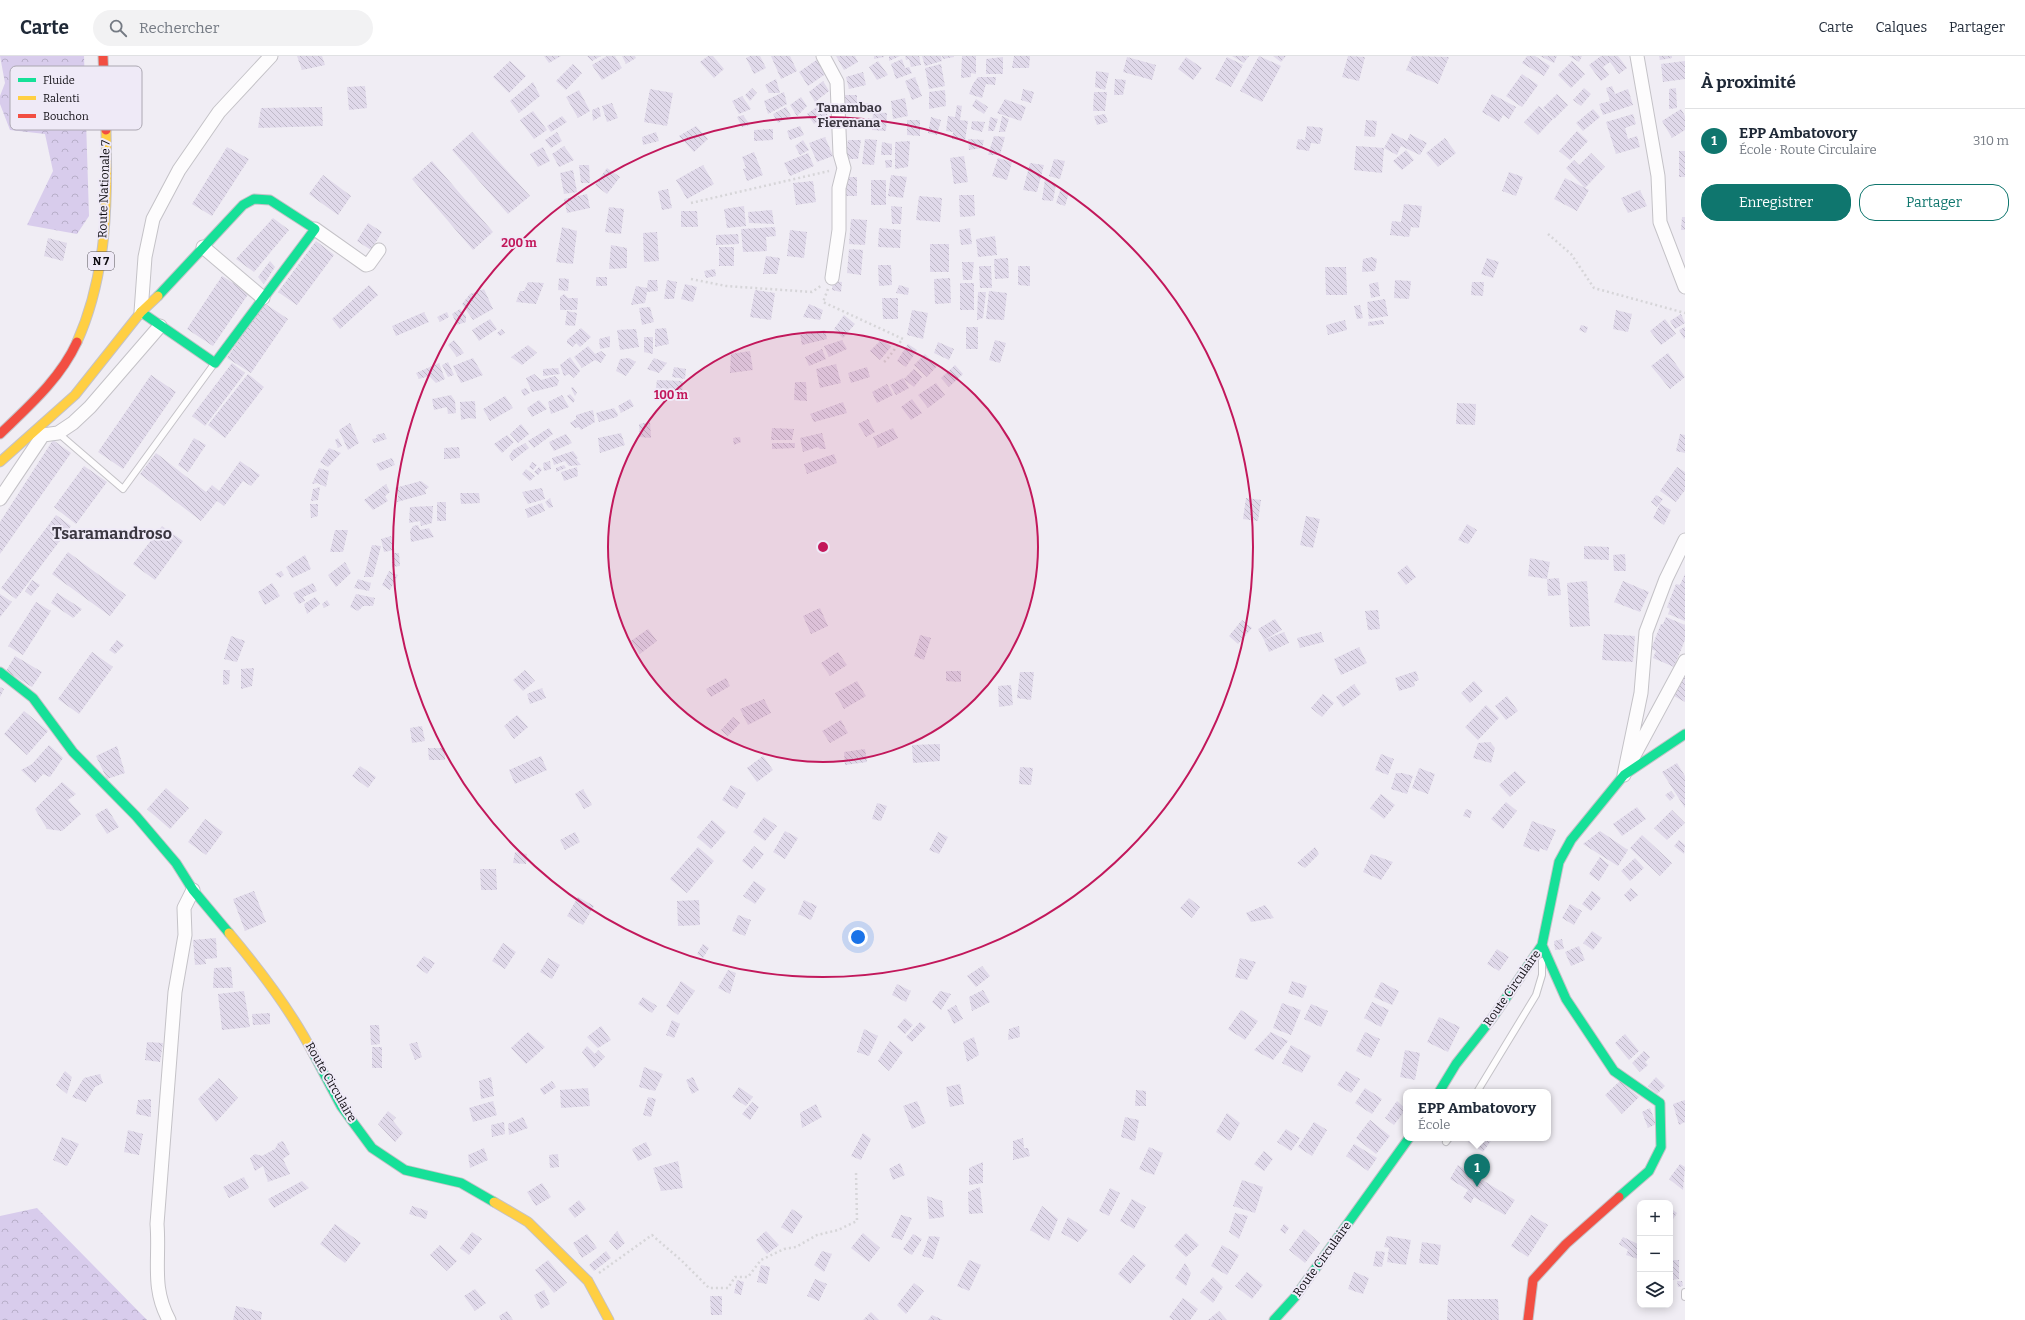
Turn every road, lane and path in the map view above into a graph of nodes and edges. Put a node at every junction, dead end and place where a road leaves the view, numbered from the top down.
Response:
1 (103, 56) edge
2 (271, 56) edge
3 (823, 56) edge
4 (1637, 56) edge
5 (103, 66) edge
6 (106, 130) edge
7 (844, 168) junction
8 (691, 203) dead end
9 (315, 229) junction
10 (1548, 234) dead end
11 (203, 247) junction
12 (379, 250) dead end
13 (832, 278) junction
14 (691, 279) dead end
15 (1685, 287) edge
16 (263, 298) junction
17 (141, 312) junction
18 (1685, 314) edge
19 (160, 326) junction
20 (883, 362) dead end
21 (214, 363) junction
22 (58, 433) junction
23 (0, 434) edge
24 (0, 462) edge
25 (0, 499) edge
26 (1685, 540) edge
27 (1685, 661) edge
28 (0, 672) edge
29 (1685, 734) edge
30 (1624, 775) junction
31 (193, 890) junction
32 (1542, 945) junction
33 (1441, 1089) edge
34 (1479, 1089) edge
35 (1407, 1141) edge
36 (856, 1171) dead end
37 (588, 1281) junction
38 (1685, 1292) edge
39 (1685, 1298) edge
40 (169, 1320) edge
41 (609, 1320) edge
42 (1274, 1320) edge
43 (1528, 1320) edge

1 - 5 street, Route Nationale 7 / N 7
2 - 17 street
3 - 7 street
4 - 15 street
6 - 23 street, Route Nationale 7 / N 7
7 - 8 path
7 - 13 street
9 - 11 street
9 - 12 street
9 - 16 street
10 - 18 path
11 - 16 street
11 - 17 street
13 - 14 path
13 - 20 path
16 - 21 street
17 - 19 street
17 - 24 street
19 - 21 street
19 - 22 street
21 - 22 lane
22 - 25 street
26 - 30 street
27 - 30 street
28 - 31 street, Route Circulaire
29 - 30 street, Route Circulaire
30 - 32 street, Route Circulaire
31 - 37 street, Route Circulaire
31 - 40 street
32 - 33 street, Route Circulaire
32 - 34 lane
32 - 43 street
35 - 42 street, Route Circulaire
36 - 37 path
37 - 41 street, Route Circulaire
38 - 39 lane

